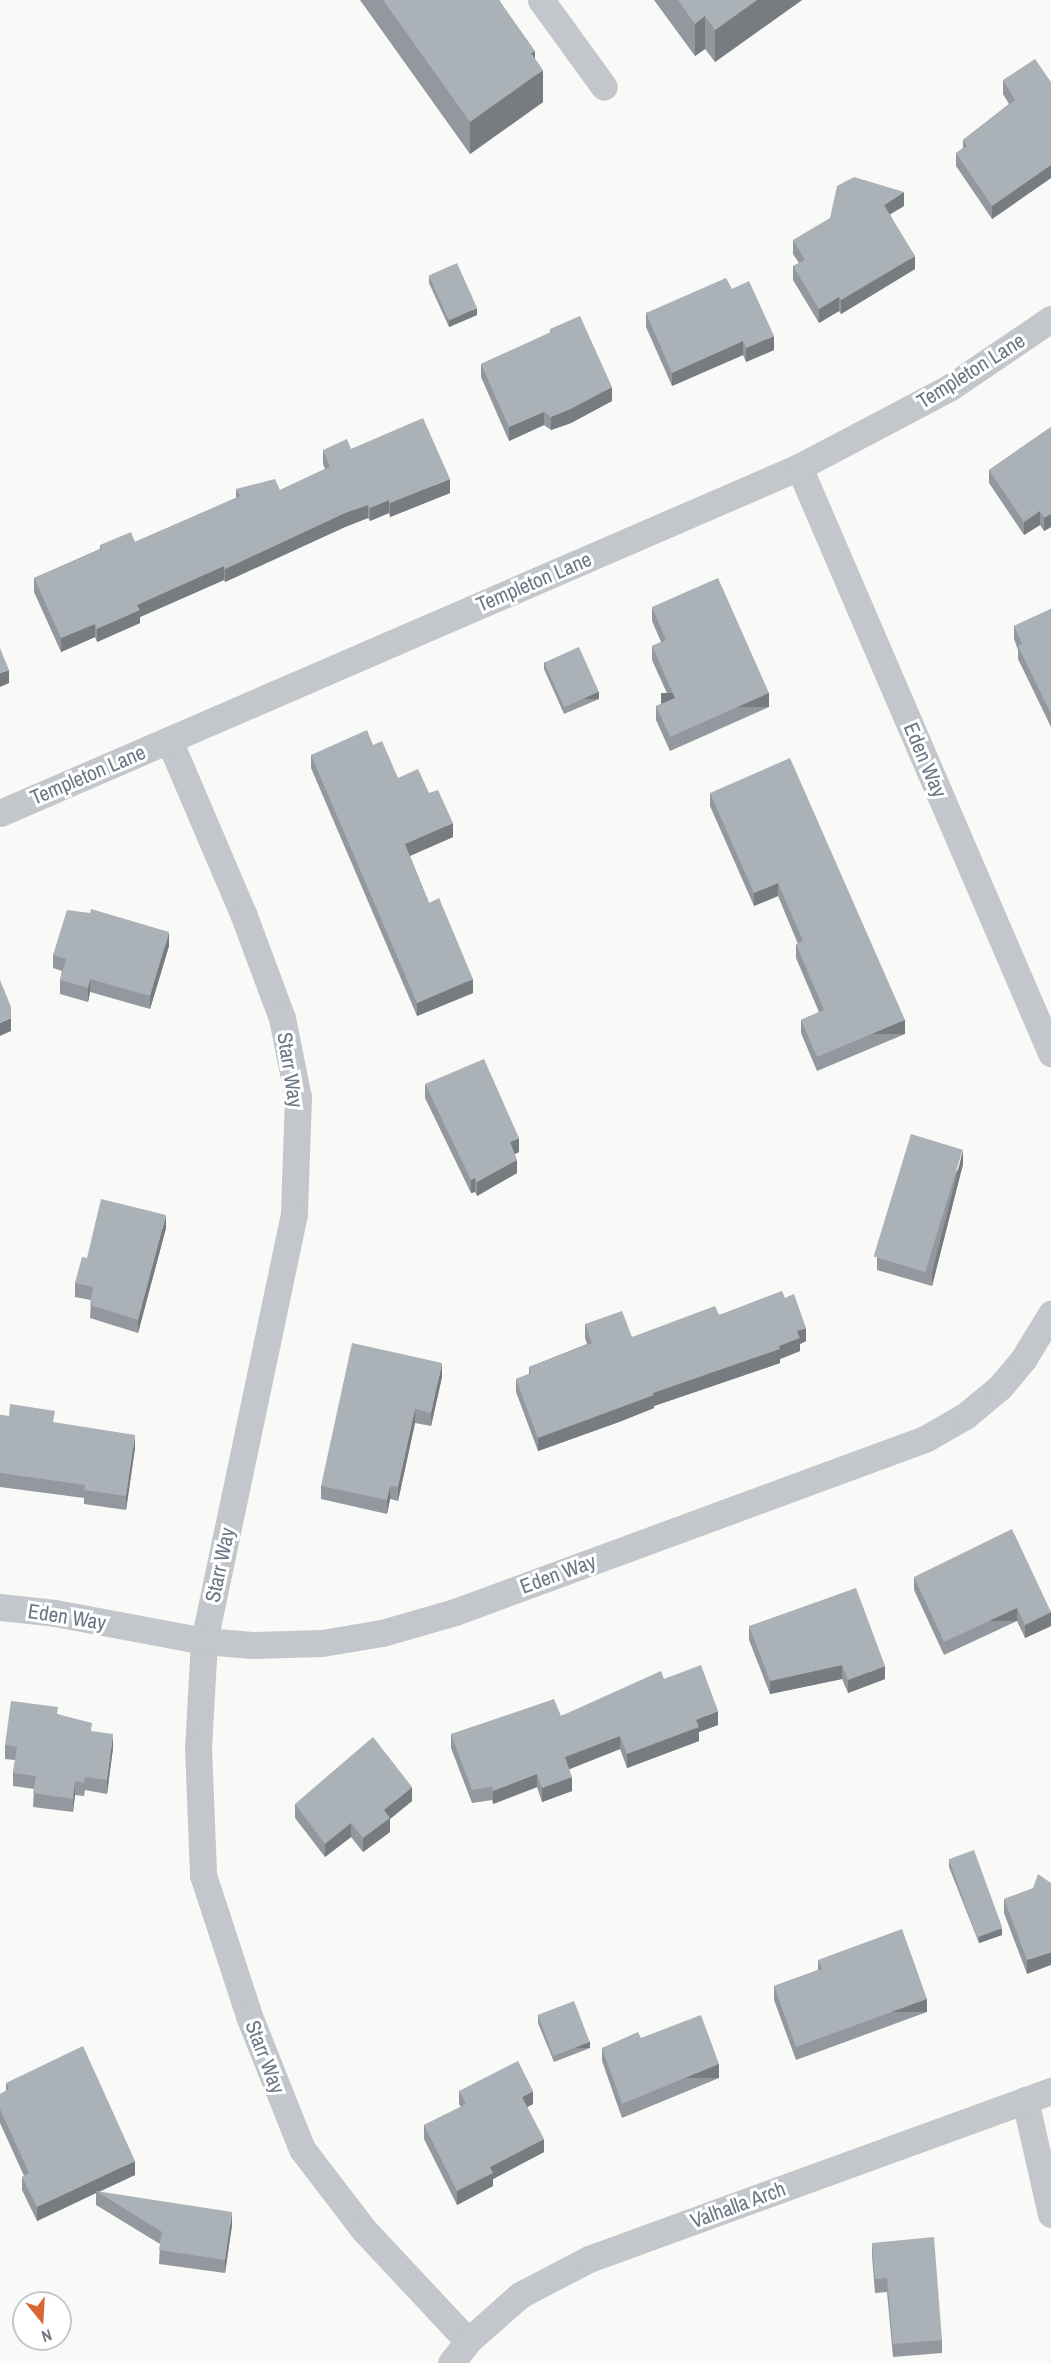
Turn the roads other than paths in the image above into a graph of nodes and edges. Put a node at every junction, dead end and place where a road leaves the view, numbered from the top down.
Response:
1 (541, 0) edge
2 (604, 87) dead end
3 (1051, 319) edge
4 (799, 467) junction
5 (168, 740) junction
6 (0, 813) edge
7 (1051, 1053) edge
8 (1051, 1314) edge
9 (0, 1607) edge
10 (204, 1641) junction
11 (1051, 2091) edge
12 (1025, 2100) junction
13 (1051, 2214) edge
14 (468, 2341) junction
15 (451, 2363) edge

1 - 2 street
3 - 4 street, Templeton Lane
4 - 5 street, Templeton Lane
4 - 7 street, Eden Way
5 - 6 street, Templeton Lane
5 - 10 street, Starr Way
8 - 10 street, Eden Way
9 - 10 street, Eden Way
10 - 14 street, Starr Way
11 - 12 street, Valhalla Arch
12 - 13 street
12 - 14 street, Valhalla Arch
14 - 15 street, Valhalla Arch

